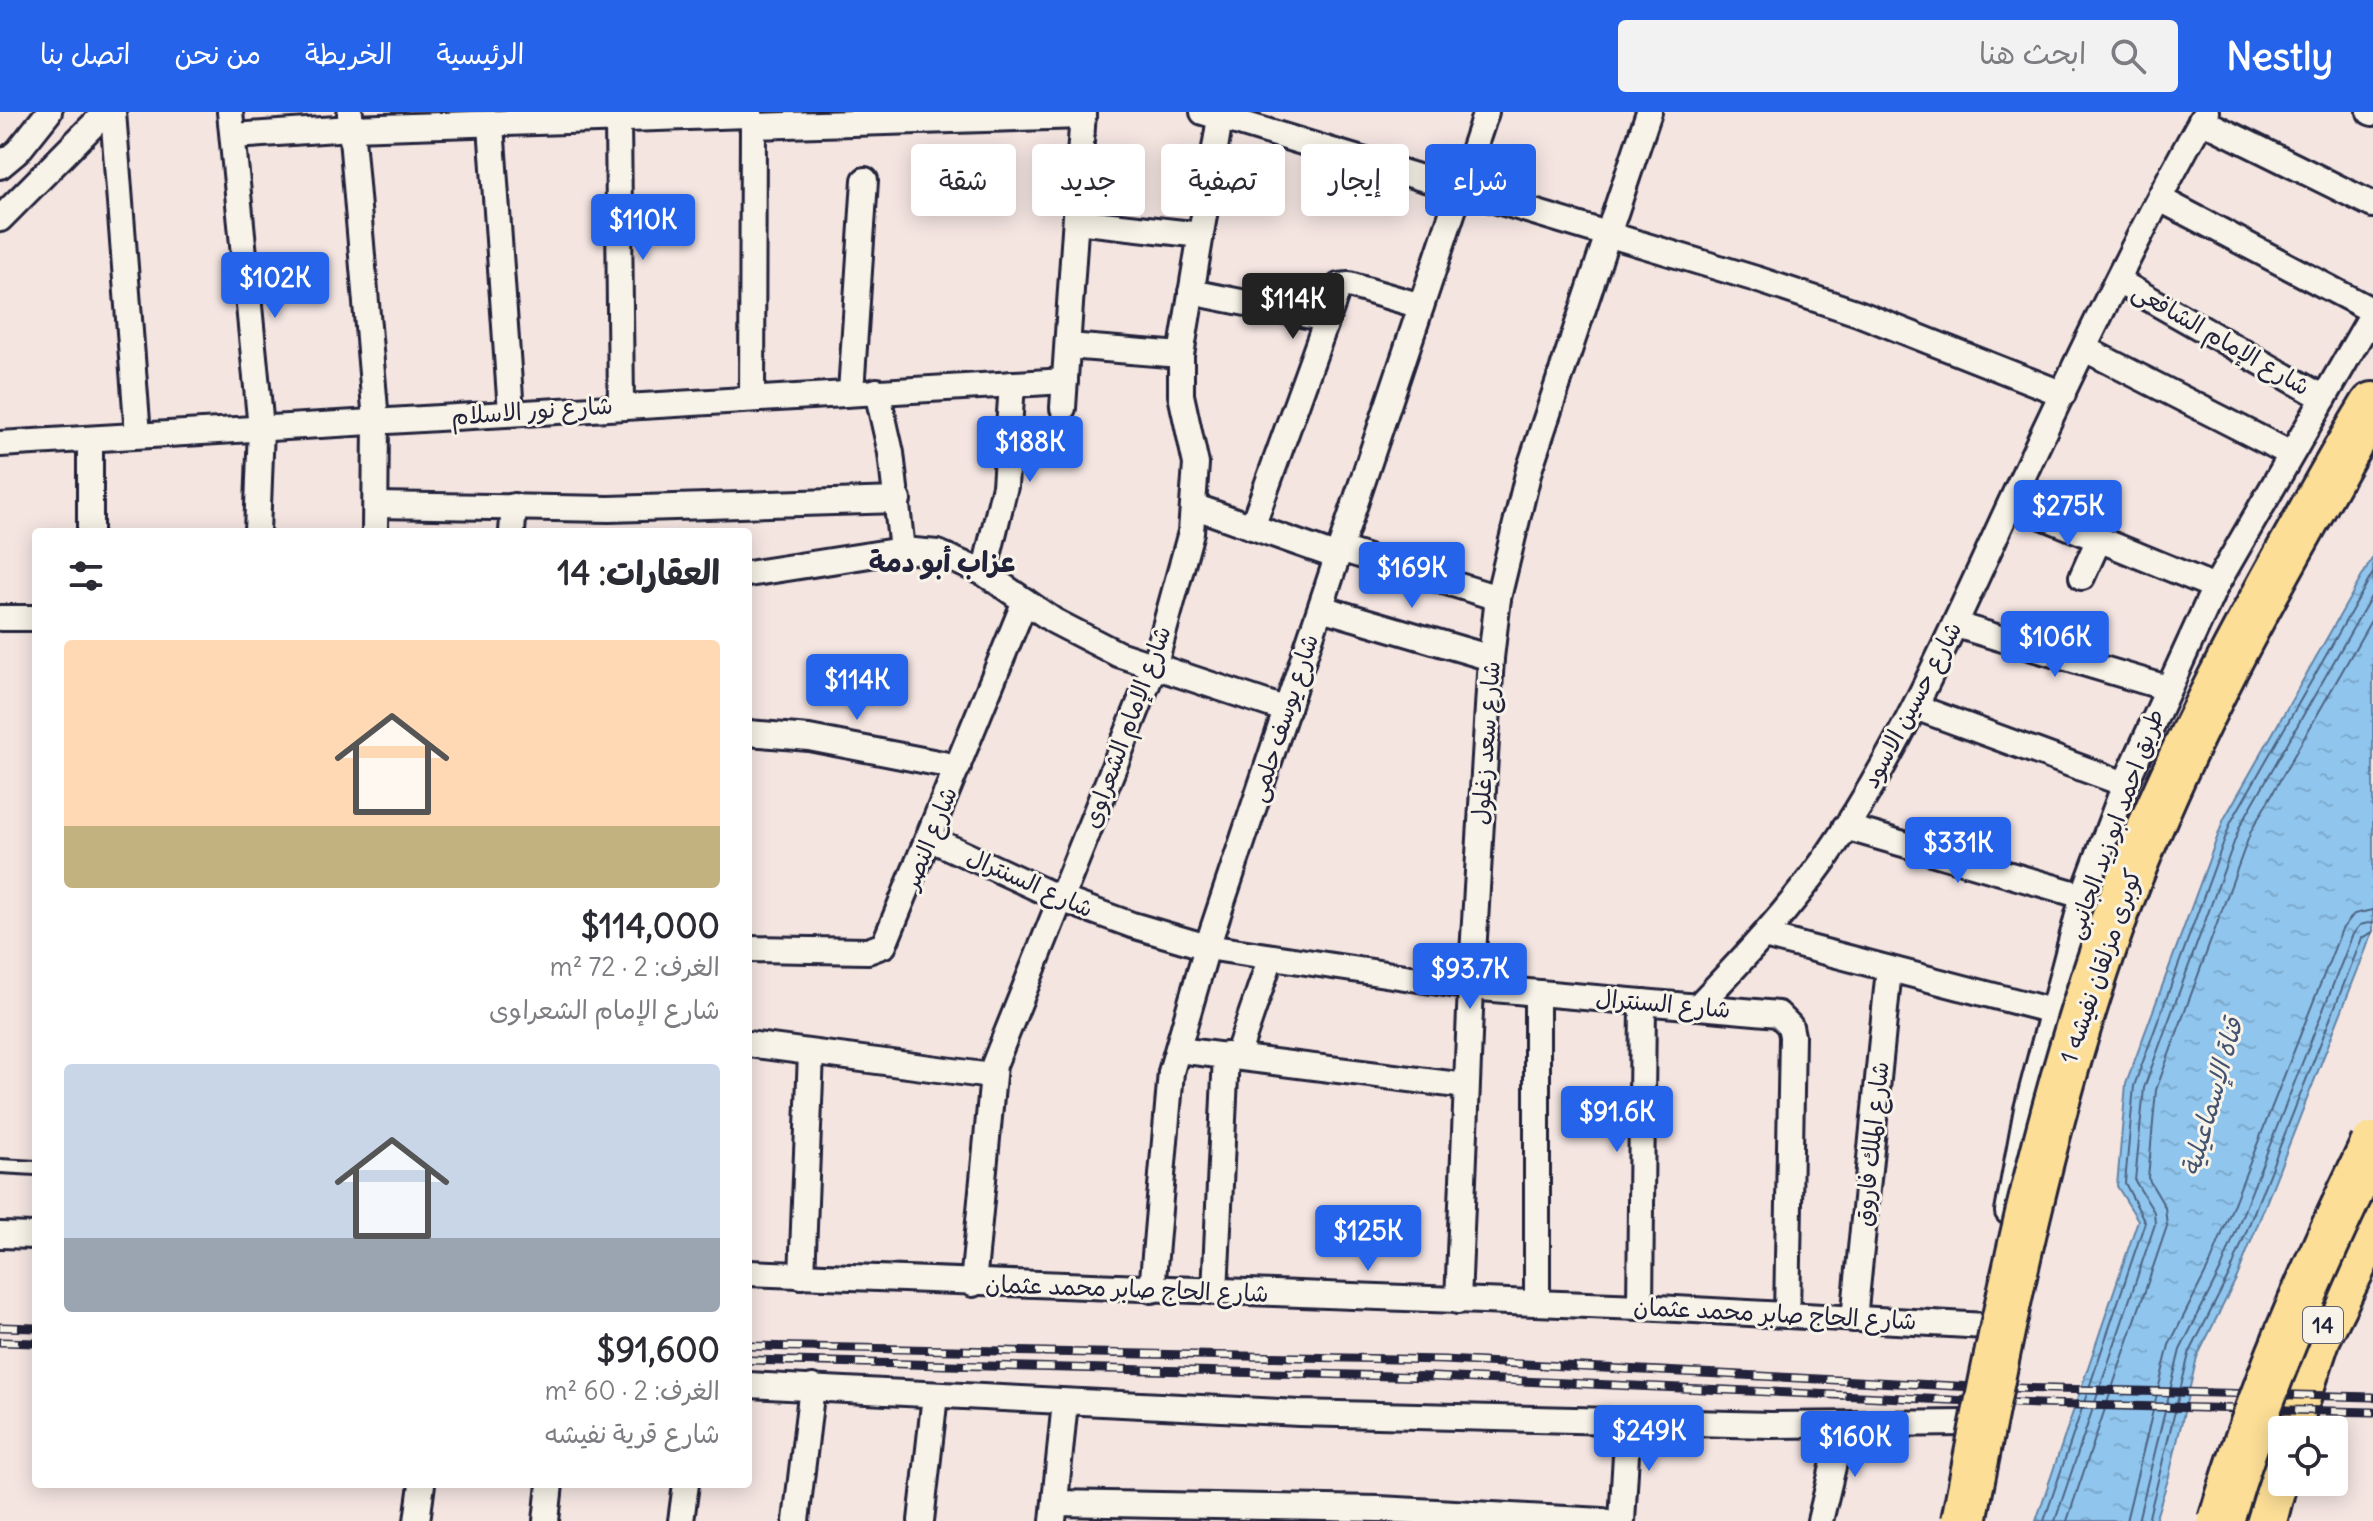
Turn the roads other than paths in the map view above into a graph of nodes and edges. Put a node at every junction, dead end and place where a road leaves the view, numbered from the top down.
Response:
1 (49, 112) edge
2 (106, 112) edge
3 (113, 112) edge
4 (230, 112) edge
5 (1486, 112) edge
6 (1649, 112) edge
7 (1083, 114) edge
8 (1215, 114) edge
9 (2203, 116) edge
10 (350, 120) edge
11 (618, 120) junction
12 (491, 125) junction
13 (753, 126) junction
14 (234, 136) junction
15 (1475, 144) edge
16 (0, 166) edge
17 (1425, 178) edge
18 (865, 180) dead end
19 (2160, 199) junction
20 (2373, 205) edge
21 (1536, 213) edge
22 (1451, 216) edge
23 (0, 219) edge
24 (1076, 221) junction
25 (1201, 235) junction
26 (1606, 236) junction
27 (2118, 281) junction
28 (1191, 292) junction
29 (1421, 306) junction
30 (2373, 312) edge
31 (1326, 319) junction
32 (1068, 346) junction
33 (2085, 349) junction
34 (1181, 355) junction
35 (1065, 381) junction
36 (1012, 384) junction
37 (877, 391) junction
38 (851, 392) junction
39 (2063, 394) junction
40 (752, 398) junction
41 (2324, 398) junction
42 (621, 405) junction
43 (2373, 405) edge
44 (1063, 408) dead end
45 (511, 412) junction
46 (376, 421) junction
47 (261, 428) junction
48 (138, 435) junction
49 (90, 440) junction
50 (0, 444) edge
51 (2291, 454) junction
52 (898, 500) junction
53 (2011, 503) junction
54 (377, 505) junction
55 (514, 506) junction
56 (1196, 507) junction
57 (608, 521) edge
58 (1252, 527) junction
59 (90, 528) edge
60 (257, 528) edge
61 (375, 528) edge
62 (512, 528) edge
63 (2099, 539) junction
64 (902, 550) junction
65 (1339, 553) junction
66 (752, 573) edge
67 (984, 573) junction
68 (2082, 577) dead end
69 (2215, 587) junction
70 (1498, 598) junction
71 (1025, 601) junction
72 (1321, 608) junction
73 (0, 618) edge
74 (32, 618) edge
75 (1956, 625) junction
76 (1491, 658) junction
77 (1154, 667) junction
78 (2167, 688) junction
79 (1915, 707) junction
80 (1287, 710) junction
81 (752, 733) edge
82 (958, 767) junction
83 (2125, 784) junction
84 (1845, 827) junction
85 (929, 838) junction
86 (2083, 896) junction
87 (1061, 899) junction
88 (1764, 936) junction
89 (1207, 947) junction
90 (752, 949) edge
91 (1271, 957) junction
92 (1889, 969) junction
93 (1471, 987) junction
94 (1537, 993) junction
95 (1643, 1002) junction
96 (1697, 1007) junction
97 (2052, 1011) junction
98 (752, 1045) edge
99 (1178, 1050) junction
100 (811, 1054) junction
101 (1232, 1055) junction
102 (991, 1076) junction
103 (1466, 1086) junction
104 (2373, 1145) edge
105 (0, 1166) edge
106 (32, 1168) edge
107 (2373, 1226) edge
108 (0, 1235) edge
109 (32, 1236) edge
110 (2363, 1265) edge
111 (752, 1273) edge
112 (802, 1276) junction
113 (973, 1284) junction
114 (1152, 1290) junction
115 (1215, 1292) junction
116 (1458, 1301) junction
117 (1537, 1303) junction
118 (1640, 1307) junction
119 (1787, 1315) junction
120 (1854, 1319) junction
121 (1986, 1326) junction
122 (752, 1385) edge
123 (812, 1387) junction
124 (935, 1395) junction
125 (1065, 1402) junction
126 (2292, 1416) edge
127 (1628, 1422) junction
128 (1968, 1423) junction
129 (1843, 1425) junction
130 (421, 1488) edge
131 (550, 1488) edge
132 (685, 1488) edge
133 (2270, 1496) edge
134 (1054, 1512) edge
135 (1224, 1514) edge
136 (417, 1521) edge
137 (546, 1521) edge
138 (681, 1521) edge
139 (796, 1521) edge
140 (921, 1521) edge
141 (1603, 1521) edge
142 (1622, 1521) edge
143 (1820, 1521) edge
144 (1946, 1521) edge
145 (1964, 1521) edge
146 (2221, 1521) edge
147 (2264, 1521) edge

1 - 16 street
2 - 23 street
3 - 48 street
4 - 14 street
5 - 15 street, شارع يوسف حلمى
6 - 26 street, شارع سعد زغلول
7 - 13 street
7 - 24 street
8 - 17 street
8 - 25 street, شارع الإمام الشعراوى
9 - 19 street, شارع حسين الاسود
9 - 20 street
10 - 12 street
10 - 14 street
10 - 46 street
11 - 12 street
11 - 13 street
11 - 42 street
12 - 45 street
13 - 40 street
14 - 47 street
18 - 38 street
19 - 27 street, شارع حسين الاسود
19 - 30 street
21 - 26 street
22 - 29 street, شارع يوسف حلمى
24 - 25 street
24 - 32 street
25 - 28 street, شارع الإمام الشعراوى
26 - 39 street
26 - 70 street, شارع سعد زغلول
27 - 33 street, شارع حسين الاسود
27 - 41 street, شارع الإمام الشافعى
28 - 31 street
28 - 34 street, شارع الإمام الشعراوى
29 - 31 street
29 - 65 street, شارع يوسف حلمى
30 - 41 street, طريق احمد ابو زيد الجانبى
31 - 58 street
32 - 34 street
32 - 35 street
33 - 39 street, شارع حسين الاسود
33 - 51 street
34 - 56 street, شارع الإمام الشعراوى
35 - 36 street, شارع نور الاسلام
35 - 44 street
36 - 37 street, شارع نور الاسلام
36 - 67 street
37 - 38 street, شارع نور الاسلام
37 - 52 street
38 - 40 street, شارع نور الاسلام
39 - 53 street, شارع حسين الاسود
40 - 42 street, شارع نور الاسلام
41 - 51 street, طريق احمد ابو زيد الجانبى
42 - 45 street, شارع نور الاسلام
43 - 145 highway, كوبرى مزلقان نفيشه 1, bridge
45 - 46 street, شارع نور الاسلام
46 - 47 street, شارع نور الاسلام
46 - 54 street
47 - 48 street, شارع نور الاسلام
47 - 60 street
48 - 49 street, شارع نور الاسلام
49 - 50 street, شارع نور الاسلام
49 - 59 street
51 - 69 street, طريق احمد ابو زيد الجانبى
52 - 57 street
52 - 64 street
53 - 63 street
53 - 75 street, شارع حسين الاسود
54 - 55 street
54 - 61 street
55 - 57 street
55 - 62 street
56 - 58 street
56 - 77 street, شارع الإمام الشعراوى
58 - 65 street
63 - 68 street
63 - 69 street
64 - 66 street
64 - 67 street
65 - 70 street
65 - 72 street, شارع يوسف حلمى
67 - 71 street
69 - 78 street, طريق احمد ابو زيد الجانبى
70 - 76 street, شارع سعد زغلول
71 - 77 street
71 - 82 street, شارع النصر
72 - 76 street
72 - 80 street, شارع يوسف حلمى
73 - 74 street
75 - 78 street
75 - 79 street, شارع حسين الاسود
76 - 93 street, شارع سعد زغلول
77 - 80 street
77 - 87 street, شارع الإمام الشعراوى
78 - 83 street, طريق احمد ابو زيد الجانبى
79 - 83 street
79 - 84 street, شارع حسين الاسود
80 - 89 street, شارع يوسف حلمى
81 - 82 street
82 - 85 street, شارع النصر
83 - 86 street, طريق احمد ابو زيد الجانبى
84 - 86 street
84 - 88 street, شارع حسين الاسود
85 - 87 street, شارع السنترال
85 - 90 street, شارع النصر
86 - 97 street, طريق احمد ابو زيد الجانبى
87 - 89 street, شارع السنترال
87 - 102 street, شارع الإمام الشعراوى
88 - 92 street
88 - 96 street, شارع حسين الاسود
89 - 91 street, شارع السنترال
89 - 99 street, شارع يوسف حلمى
91 - 93 street, شارع السنترال
91 - 101 street
92 - 97 street
92 - 120 street, شارع الملك فاروق
93 - 94 street, شارع السنترال
93 - 103 street, شارع سعد زغلول
94 - 95 street, شارع السنترال
94 - 117 street
95 - 96 street, شارع السنترال
95 - 118 street
96 - 119 street, شارع السنترال
97 - 121 street, طريق احمد ابو زيد الجانبى
98 - 100 street
99 - 101 street
99 - 114 street, شارع يوسف حلمى
100 - 102 street
100 - 112 street
101 - 103 street
101 - 115 street
102 - 113 street, شارع الإمام الشعراوى
103 - 116 street, شارع سعد زغلول
104 - 146 highway, bridge
105 - 106 lane
107 - 110 highway, 14
108 - 109 street
110 - 126 highway, 14
111 - 112 street, شارع الحاج صابر محمد عثمان
112 - 113 street, شارع الحاج صابر محمد عثمان
113 - 114 street, شارع الحاج صابر محمد عثمان
114 - 115 street, شارع الحاج صابر محمد عثمان
115 - 116 street, شارع الحاج صابر محمد عثمان
116 - 117 street, شارع الحاج صابر محمد عثمان
117 - 118 street, شارع الحاج صابر محمد عثمان
118 - 119 street, شارع الحاج صابر محمد عثمان
119 - 120 street, شارع الحاج صابر محمد عثمان
120 - 121 street, شارع الحاج صابر محمد عثمان
121 - 128 street, طريق احمد ابو زيد الجانبى
122 - 123 street
123 - 124 street
123 - 139 street
124 - 125 street
124 - 140 street
125 - 127 street
125 - 134 street
127 - 129 street
127 - 142 street
128 - 129 street
128 - 144 street, طريق احمد ابو زيد الجانبى
129 - 143 street
130 - 136 street
131 - 137 street
132 - 138 street
133 - 147 highway
134 - 135 street
135 - 141 street

